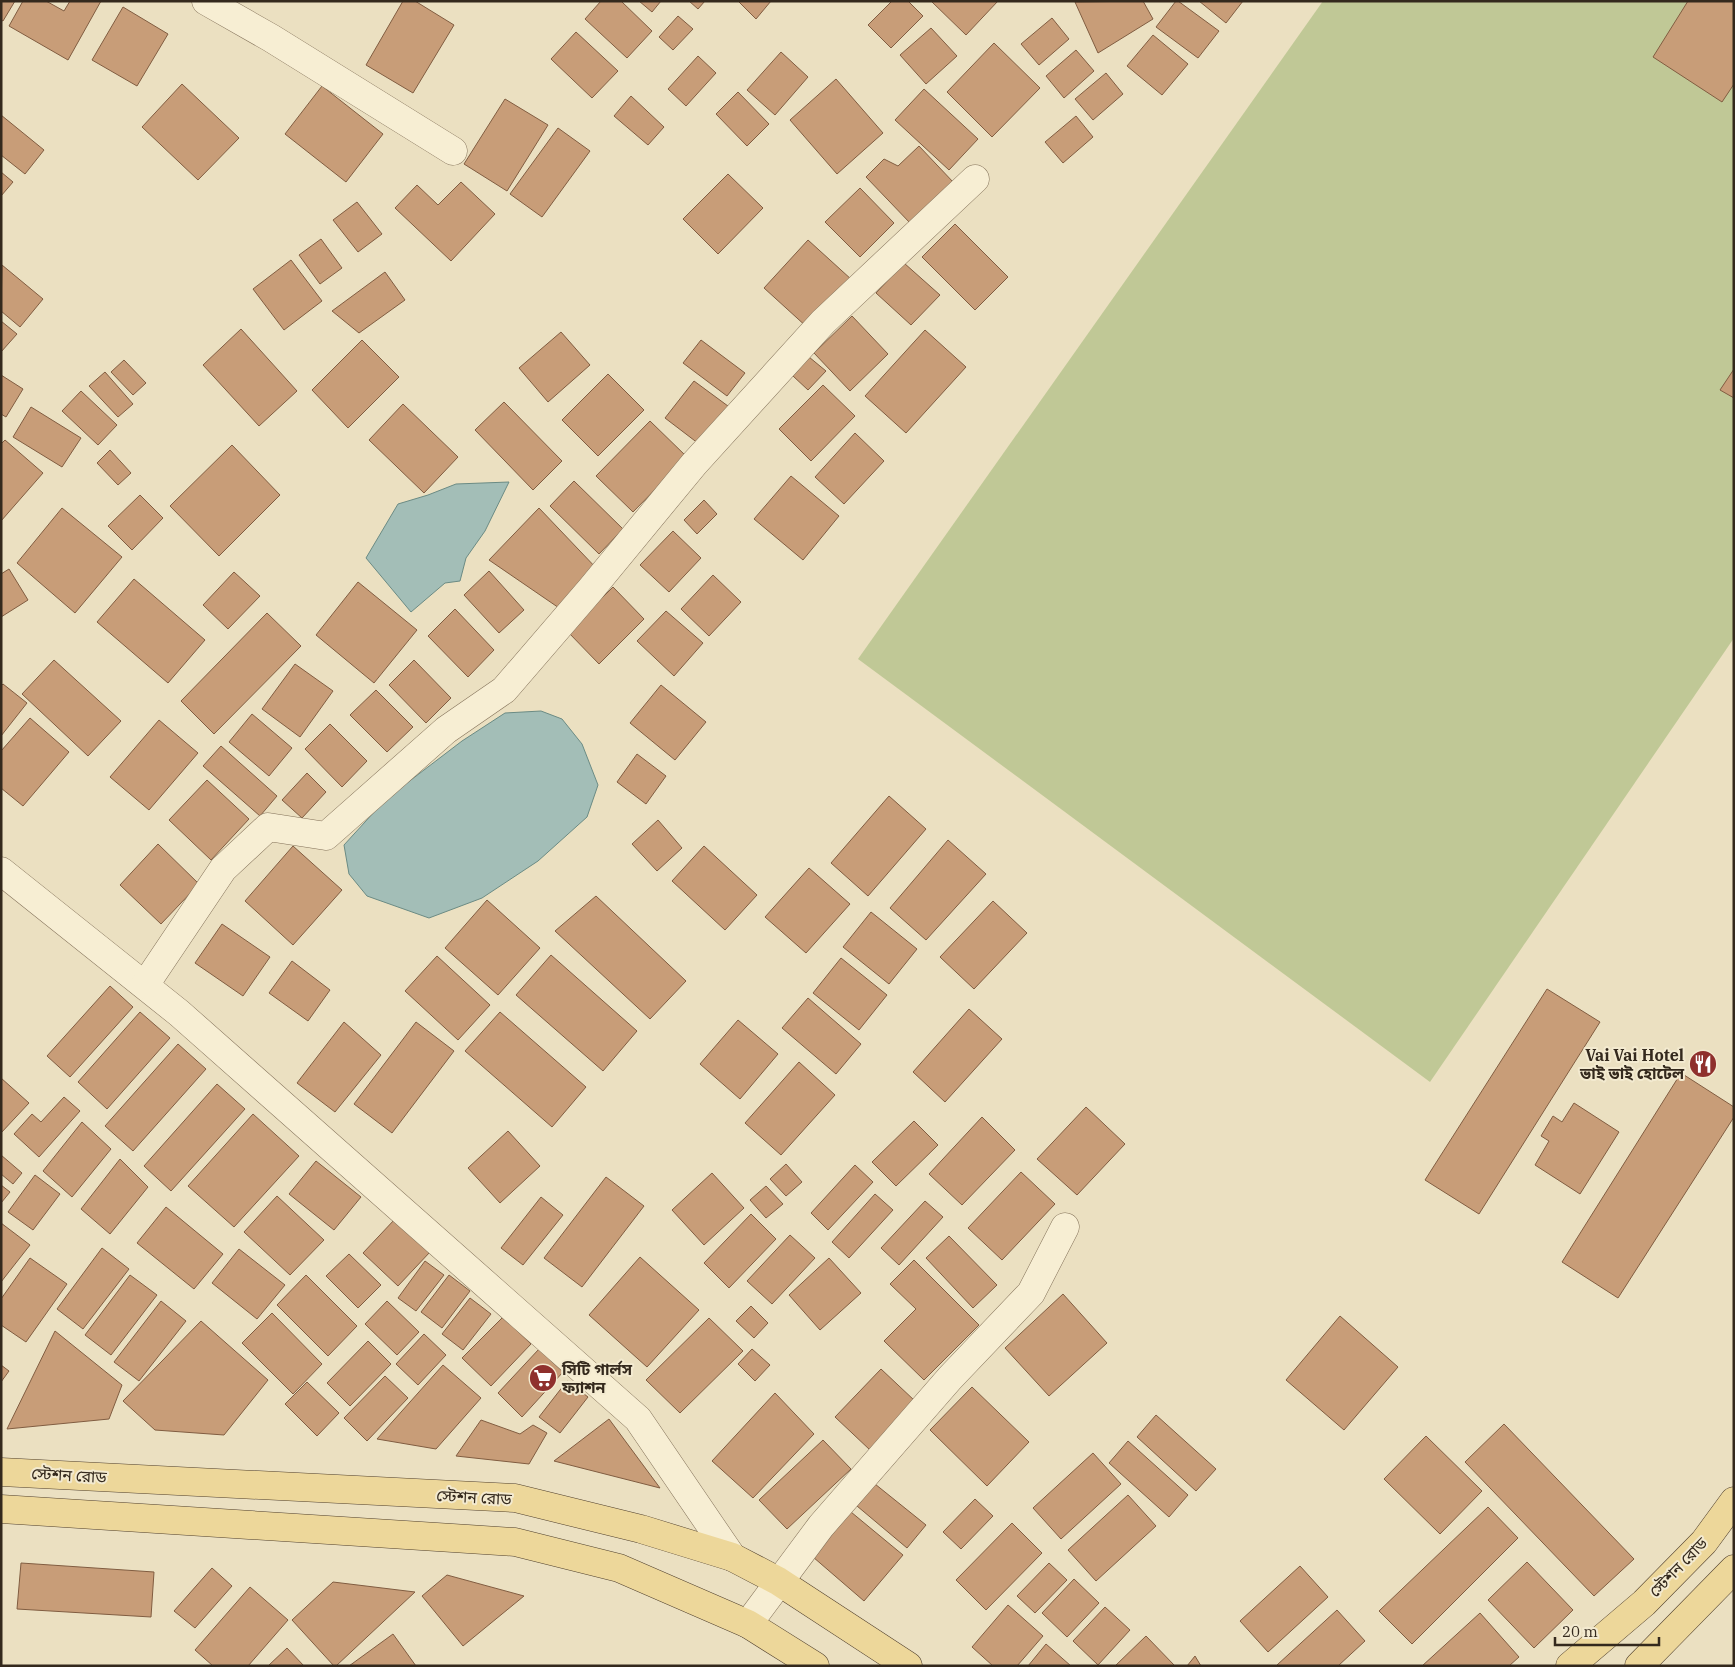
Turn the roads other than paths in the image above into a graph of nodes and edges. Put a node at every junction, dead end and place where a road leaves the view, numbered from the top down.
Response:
1 (206, 1) edge
2 (454, 151) dead end
3 (975, 179) dead end
4 (1, 870) edge
5 (145, 985) junction
6 (1065, 1227) dead end
7 (1, 1472) edge
8 (1734, 1502) edge
9 (1, 1508) edge
10 (732, 1557) junction
11 (1734, 1569) edge
12 (778, 1581) junction
13 (748, 1624) junction
14 (815, 1666) edge
15 (908, 1666) edge
16 (1570, 1666) edge
17 (1639, 1666) edge

1 - 2 street
3 - 5 street
4 - 5 street
5 - 10 street
6 - 12 street
7 - 10 main road, স্টেশন রোড
8 - 16 main road, স্টেশন রোড
9 - 13 main road
10 - 12 main road, স্টেশন রোড
11 - 17 main road
12 - 13 street
12 - 15 main road, স্টেশন রোড
13 - 14 main road

